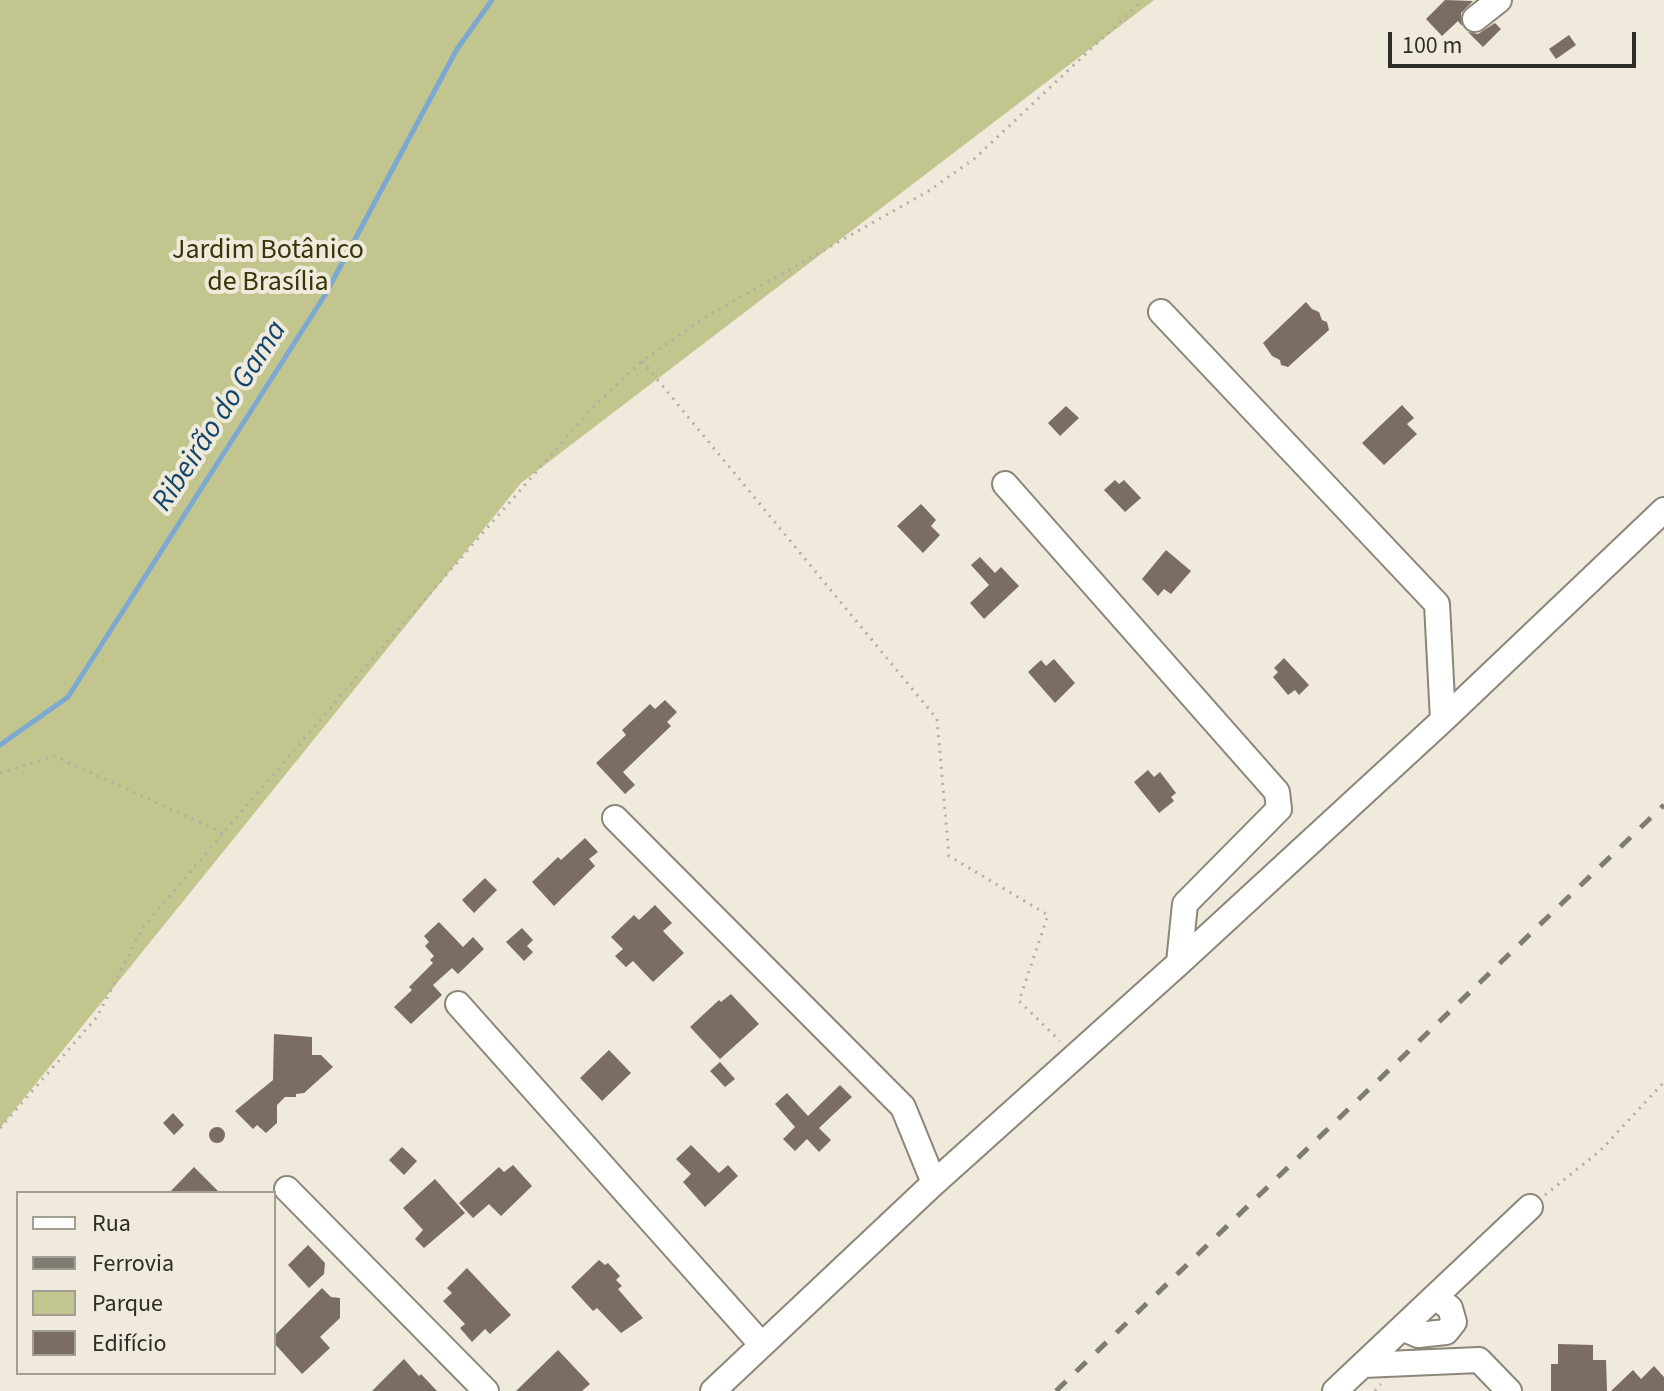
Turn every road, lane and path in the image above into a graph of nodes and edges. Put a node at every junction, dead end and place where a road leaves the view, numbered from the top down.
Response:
1 (1143, 0) edge
2 (1499, 0) edge
3 (1475, 19) dead end
4 (1161, 312) dead end
5 (642, 361) junction
6 (1005, 484) dead end
7 (1664, 510) edge
8 (1443, 720) junction
9 (0, 773) edge
10 (615, 818) dead end
11 (223, 833) junction
12 (1179, 963) junction
13 (458, 1004) dead end
14 (1075, 1056) junction
15 (1664, 1082) edge
16 (0, 1128) edge
17 (934, 1183) junction
18 (287, 1189) dead end
19 (1530, 1207) joint
20 (762, 1345) junction
21 (1363, 1365) junction
22 (486, 1391) edge
23 (713, 1391) edge
24 (1335, 1391) edge
25 (1509, 1391) edge

1 - 5 path
2 - 3 street
4 - 8 street
5 - 11 path
5 - 14 path
6 - 12 street
7 - 8 street
8 - 12 street
9 - 11 path
10 - 17 street
11 - 16 path
12 - 14 street
13 - 20 street
14 - 17 street
15 - 19 path
17 - 20 street
18 - 22 street
19 - 21 street
20 - 23 street
21 - 24 street
21 - 25 street

